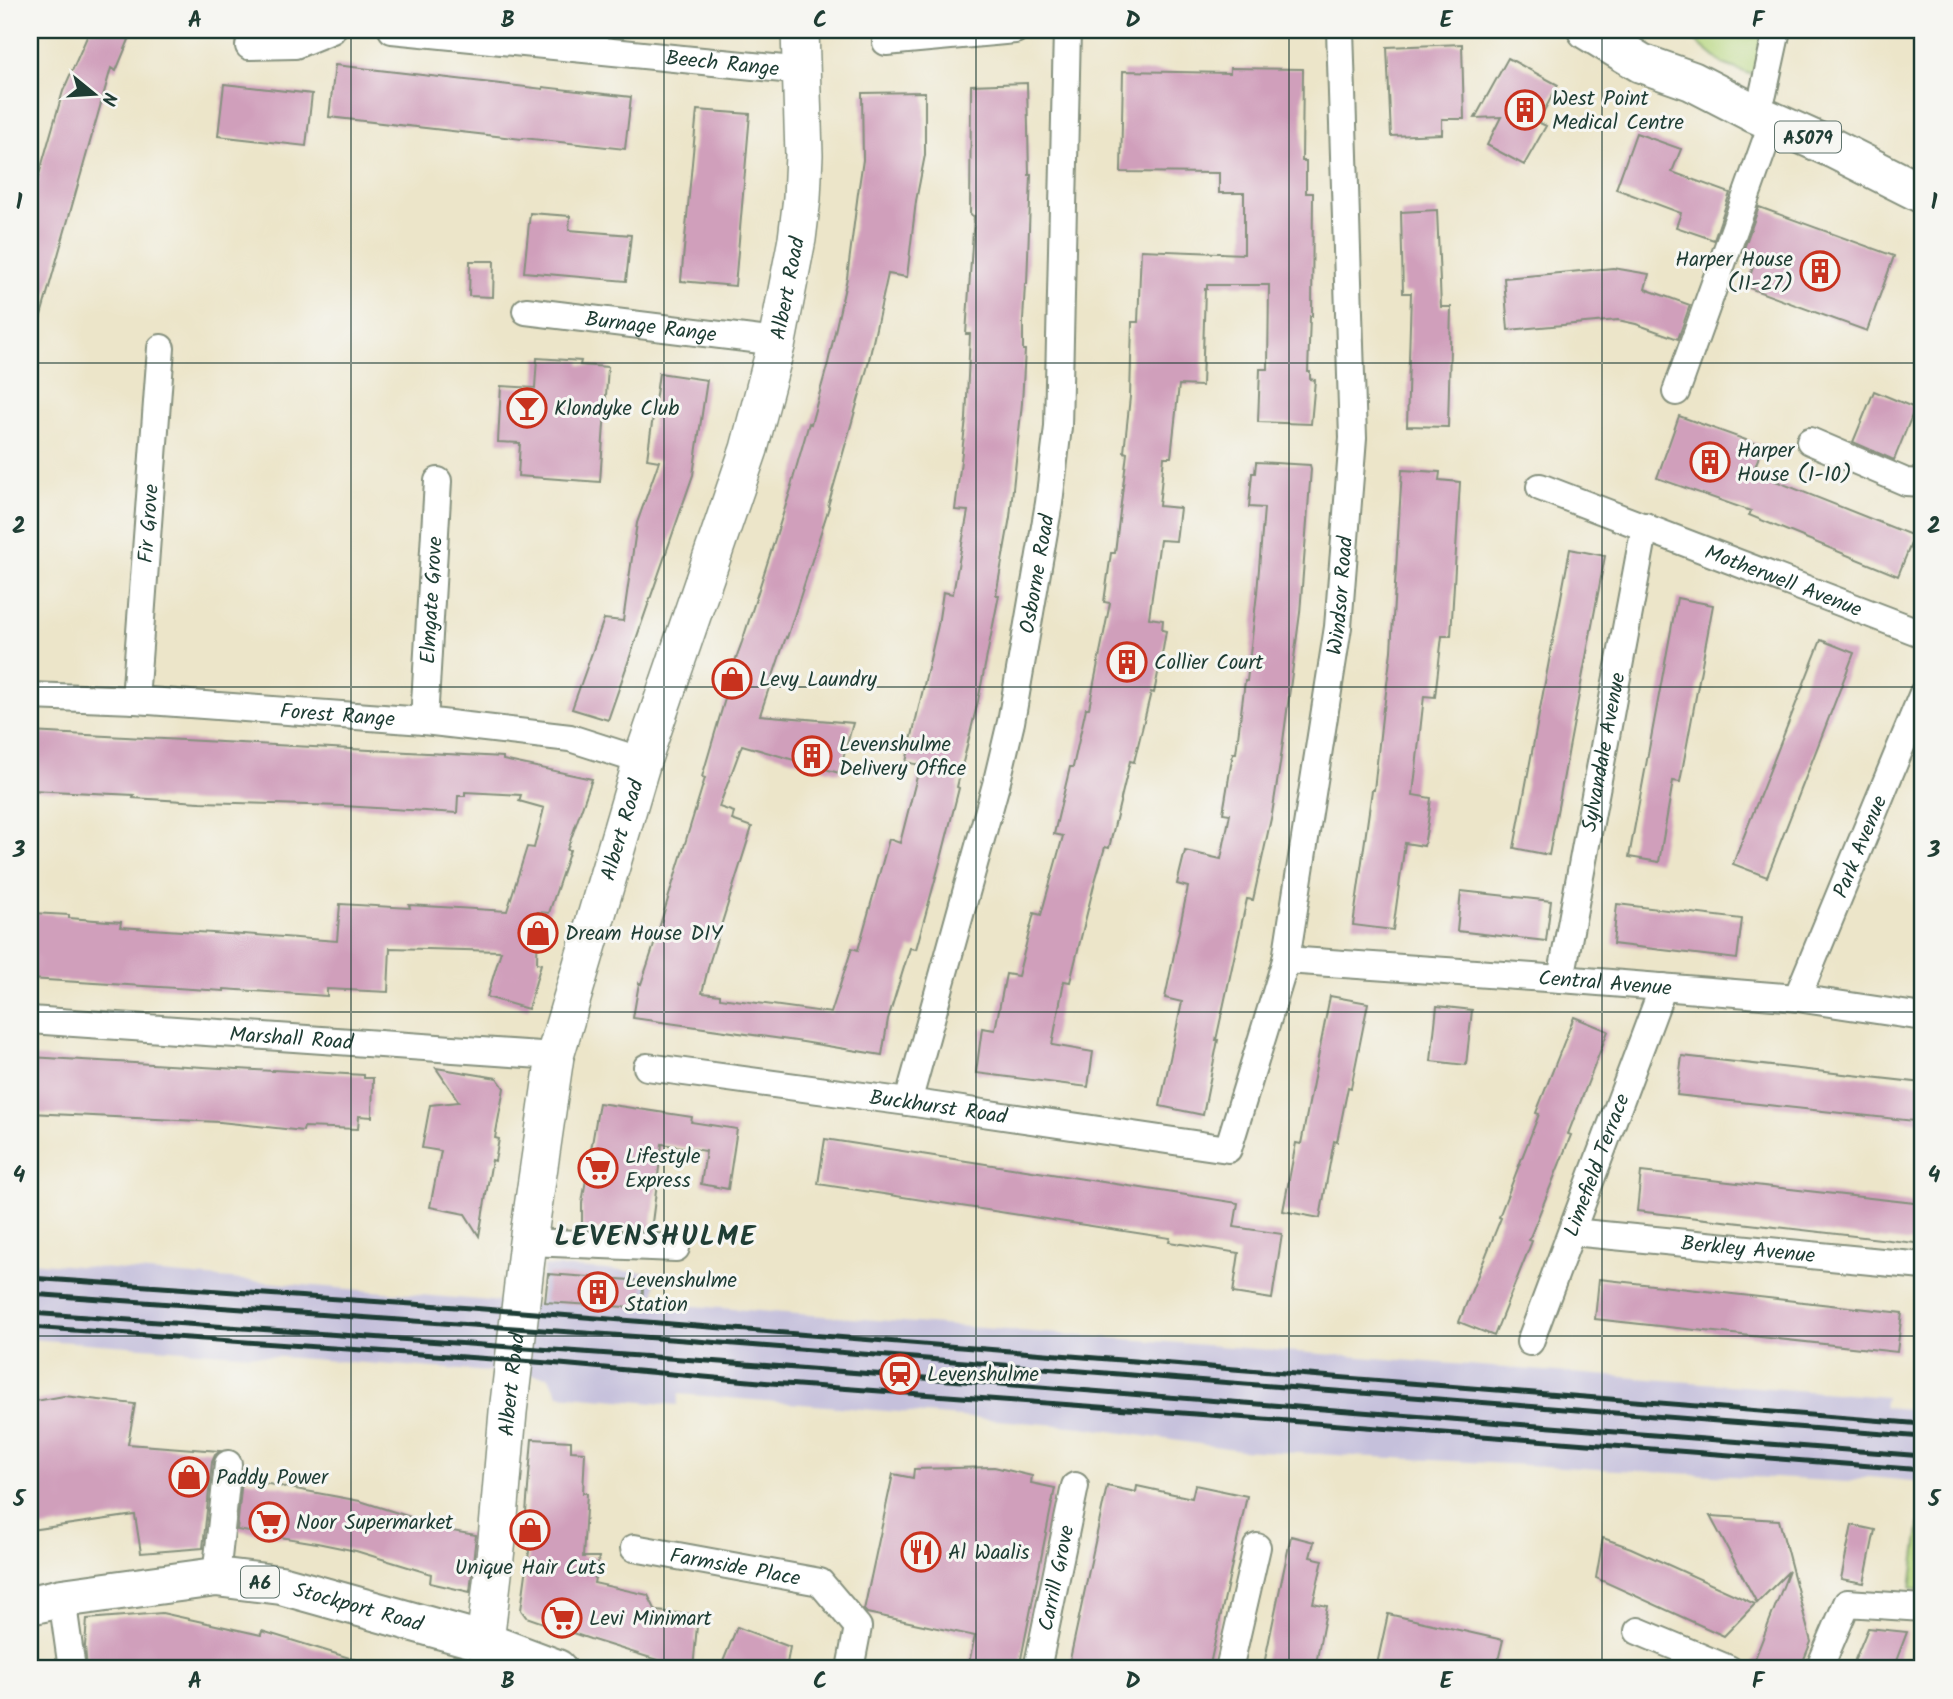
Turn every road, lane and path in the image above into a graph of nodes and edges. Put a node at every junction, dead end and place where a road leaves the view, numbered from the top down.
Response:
1 (332, 30) edge
2 (392, 30) edge
3 (800, 30) edge
4 (1015, 30) edge
5 (1067, 30) edge
6 (1340, 30) edge
7 (1587, 30) edge
8 (1639, 30) edge
9 (1777, 30) edge
10 (886, 41) dead end
11 (248, 46) dead end
12 (803, 71) junction
13 (1692, 81) junction
14 (1764, 117) junction
15 (1923, 194) edge
16 (526, 311) dead end
17 (777, 342) junction
18 (161, 348) dead end
19 (1676, 392) dead end
20 (1810, 441) dead end
21 (438, 481) dead end
22 (1923, 483) edge
23 (1540, 487) dead end
24 (1645, 526) junction
25 (1923, 634) edge
26 (1923, 693) edge
27 (30, 696) edge
28 (135, 700) junction
29 (424, 721) junction
30 (642, 761) junction
31 (1286, 960) junction
32 (1561, 979) junction
33 (1663, 987) junction
34 (1797, 998) junction
35 (1923, 1017) edge
36 (30, 1020) edge
37 (555, 1056) junction
38 (647, 1067) dead end
39 (908, 1102) junction
40 (1228, 1149) joint
41 (1572, 1232) junction
42 (528, 1242) junction
43 (676, 1248) dead end
44 (1923, 1266) edge
45 (1530, 1342) dead end
46 (228, 1464) dead end
47 (1075, 1486) dead end
48 (1257, 1547) dead end
49 (634, 1548) dead end
50 (216, 1577) junction
51 (46, 1601) edge
52 (1923, 1608) edge
53 (1639, 1631) dead end
54 (485, 1642) junction
55 (72, 1669) edge
56 (557, 1669) edge
57 (850, 1669) edge
58 (1037, 1669) edge
59 (1228, 1669) edge
60 (1728, 1669) edge
61 (1819, 1669) edge

1 - 11 street
2 - 12 street, Beech Range
3 - 12 main road, Albert Road
4 - 10 street
5 - 39 street, Osborne Road
6 - 31 street, Windsor Road
7 - 13 main road, A5079
8 - 13 main road, A5079
9 - 14 street
12 - 17 main road, Albert Road
13 - 14 main road, A5079
14 - 15 main road, A5079
14 - 19 street
16 - 17 street, Burnage Range
17 - 30 main road, Albert Road
18 - 28 street, Fir Grove
20 - 22 street
21 - 29 street, Elmgate Grove
23 - 24 street, Motherwell Avenue
24 - 25 street, Motherwell Avenue
24 - 32 street, Sylvandale Avenue
26 - 34 street, Park Avenue
27 - 28 street, Forest Range
28 - 29 street, Forest Range
29 - 30 street, Forest Range
30 - 37 main road, Albert Road
31 - 32 street, Central Avenue
31 - 40 street, Windsor Road
32 - 33 street, Central Avenue
33 - 34 street, Central Avenue
33 - 41 street, Limefield Terrace
34 - 35 street, Central Avenue
36 - 37 street, Marshall Road
37 - 42 main road, Albert Road
38 - 39 street, Buckhurst Road
39 - 40 street, Buckhurst Road
41 - 44 street, Berkley Avenue
41 - 45 street, Limefield Terrace
42 - 43 street
42 - 54 main road, Albert Road
46 - 50 street
47 - 58 street, Carrill Grove
48 - 59 street
49 - 57 street, Farmside Place
50 - 51 main road, Stockport Road / A6
50 - 54 main road, Stockport Road / A6
51 - 55 street
52 - 61 street
53 - 60 street
54 - 56 main road, Stockport Road / A6

